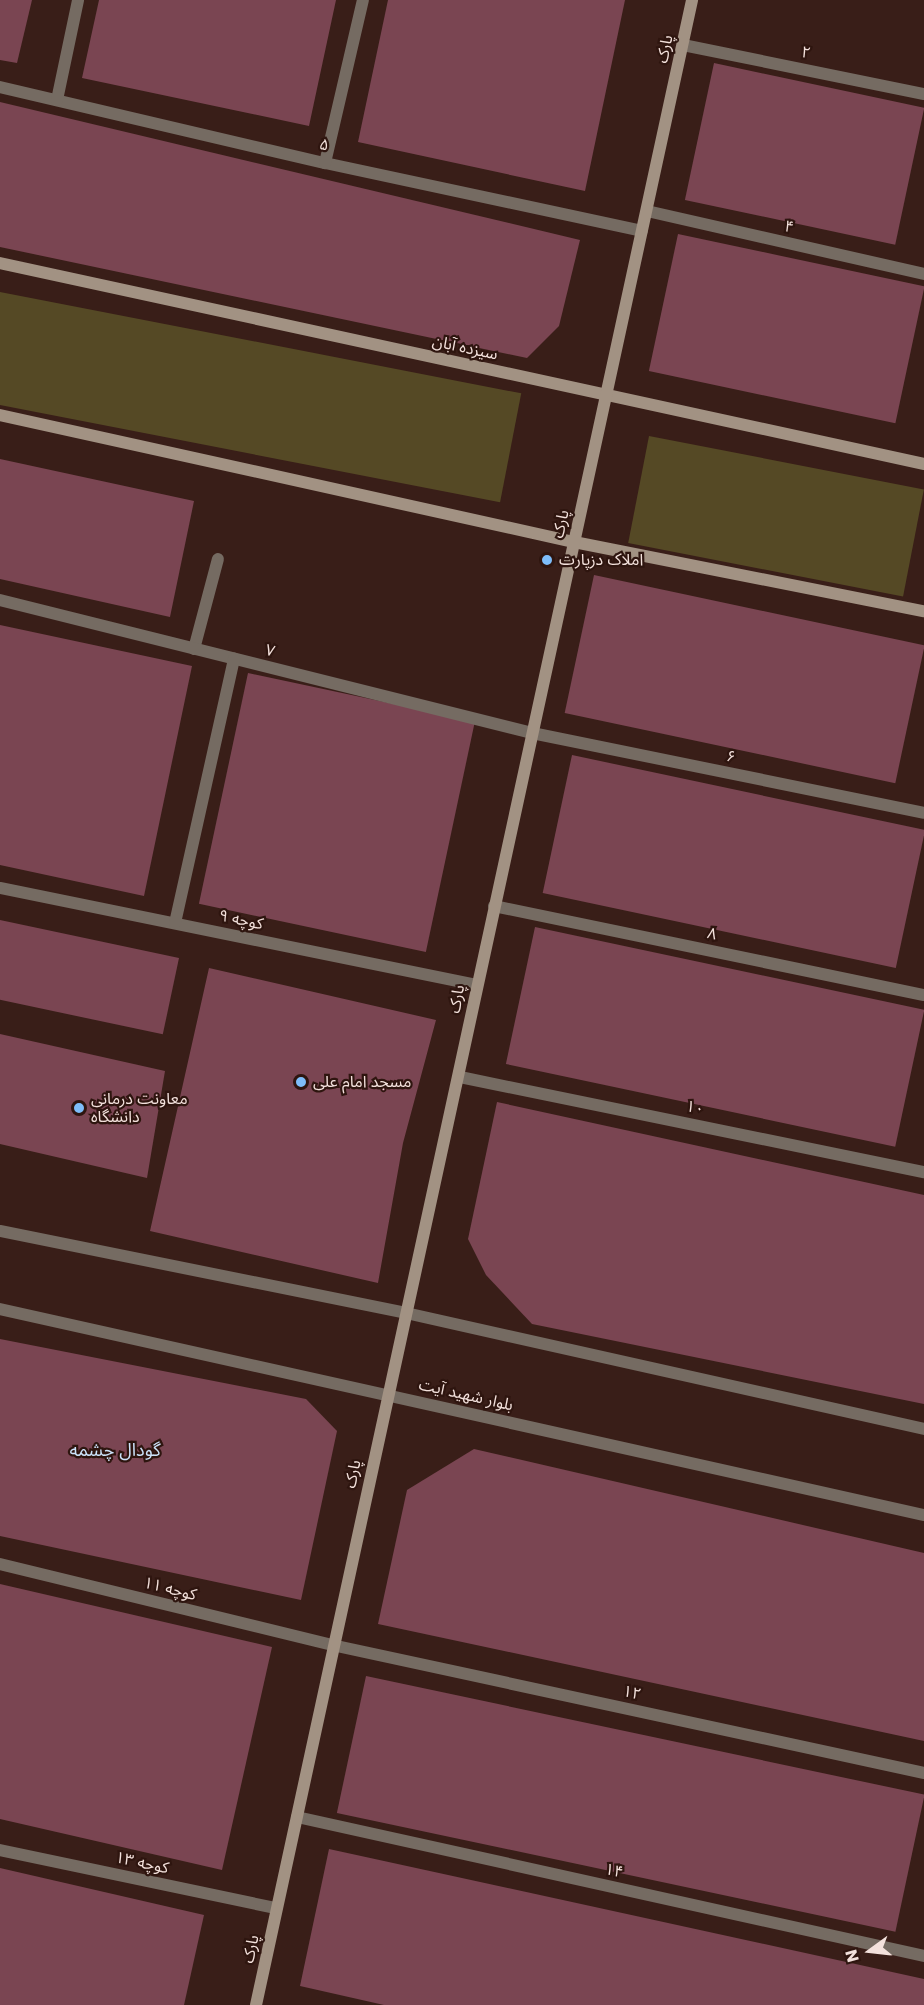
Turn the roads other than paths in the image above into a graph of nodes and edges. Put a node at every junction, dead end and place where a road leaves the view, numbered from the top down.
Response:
1 (78, 0) edge
2 (363, 0) edge
3 (692, 0) edge
4 (682, 45) junction
5 (0, 87) edge
6 (924, 93) edge
7 (57, 100) junction
8 (325, 162) junction
9 (647, 211) junction
10 (642, 231) junction
11 (0, 263) edge
12 (924, 274) edge
13 (606, 395) junction
14 (0, 415) edge
15 (924, 464) edge
16 (574, 542) junction
17 (218, 559) dead end
18 (0, 600) edge
19 (924, 611) edge
20 (194, 649) junction
21 (234, 658) junction
22 (532, 734) junction
23 (924, 813) edge
24 (0, 888) edge
25 (494, 906) junction
26 (175, 924) junction
27 (476, 985) junction
28 (924, 995) edge
29 (460, 1077) junction
30 (924, 1172) edge
31 (0, 1231) edge
32 (0, 1309) edge
33 (406, 1313) junction
34 (388, 1395) junction
35 (924, 1429) edge
36 (924, 1515) edge
37 (0, 1564) edge
38 (332, 1645) junction
39 (924, 1773) edge
40 (297, 1817) junction
41 (0, 1850) edge
42 (276, 1908) junction
43 (924, 1956) edge
44 (256, 2005) edge

1 - 7 street
2 - 8 street
3 - 4 main road, پارک
4 - 6 street, ۲
4 - 9 main road, پارک
5 - 7 street, ۵
7 - 8 street, ۵
8 - 10 street, ۵
9 - 10 main road, پارک
9 - 12 street, ۴
10 - 13 main road, پارک
11 - 13 main road, سیزده آبان
13 - 15 main road, سیزده آبان
13 - 16 main road, پارک
14 - 16 main road
16 - 19 main road
16 - 22 main road, پارک
17 - 20 street
18 - 20 street, ۷
20 - 21 street, ۷
21 - 22 street, ۷
21 - 26 street
22 - 23 street, ۶
22 - 25 main road, پارک
24 - 26 street, کوچه ۹
25 - 27 main road, پارک
25 - 28 street, ۸
26 - 27 street, کوچه ۹
27 - 29 main road, پارک
29 - 30 street, ۱۰
29 - 33 main road, پارک
31 - 33 street
32 - 34 street, بلوار شهید آیت
33 - 34 main road, پارک
33 - 35 street
34 - 36 street, بلوار شهید آیت
34 - 38 main road, پارک
37 - 38 street, کوچه ۱۱
38 - 39 street, ۱۲
38 - 40 main road, پارک
40 - 42 main road, پارک
40 - 43 street, ۱۴
41 - 42 street, کوچه ۱۳
42 - 44 main road, پارک

